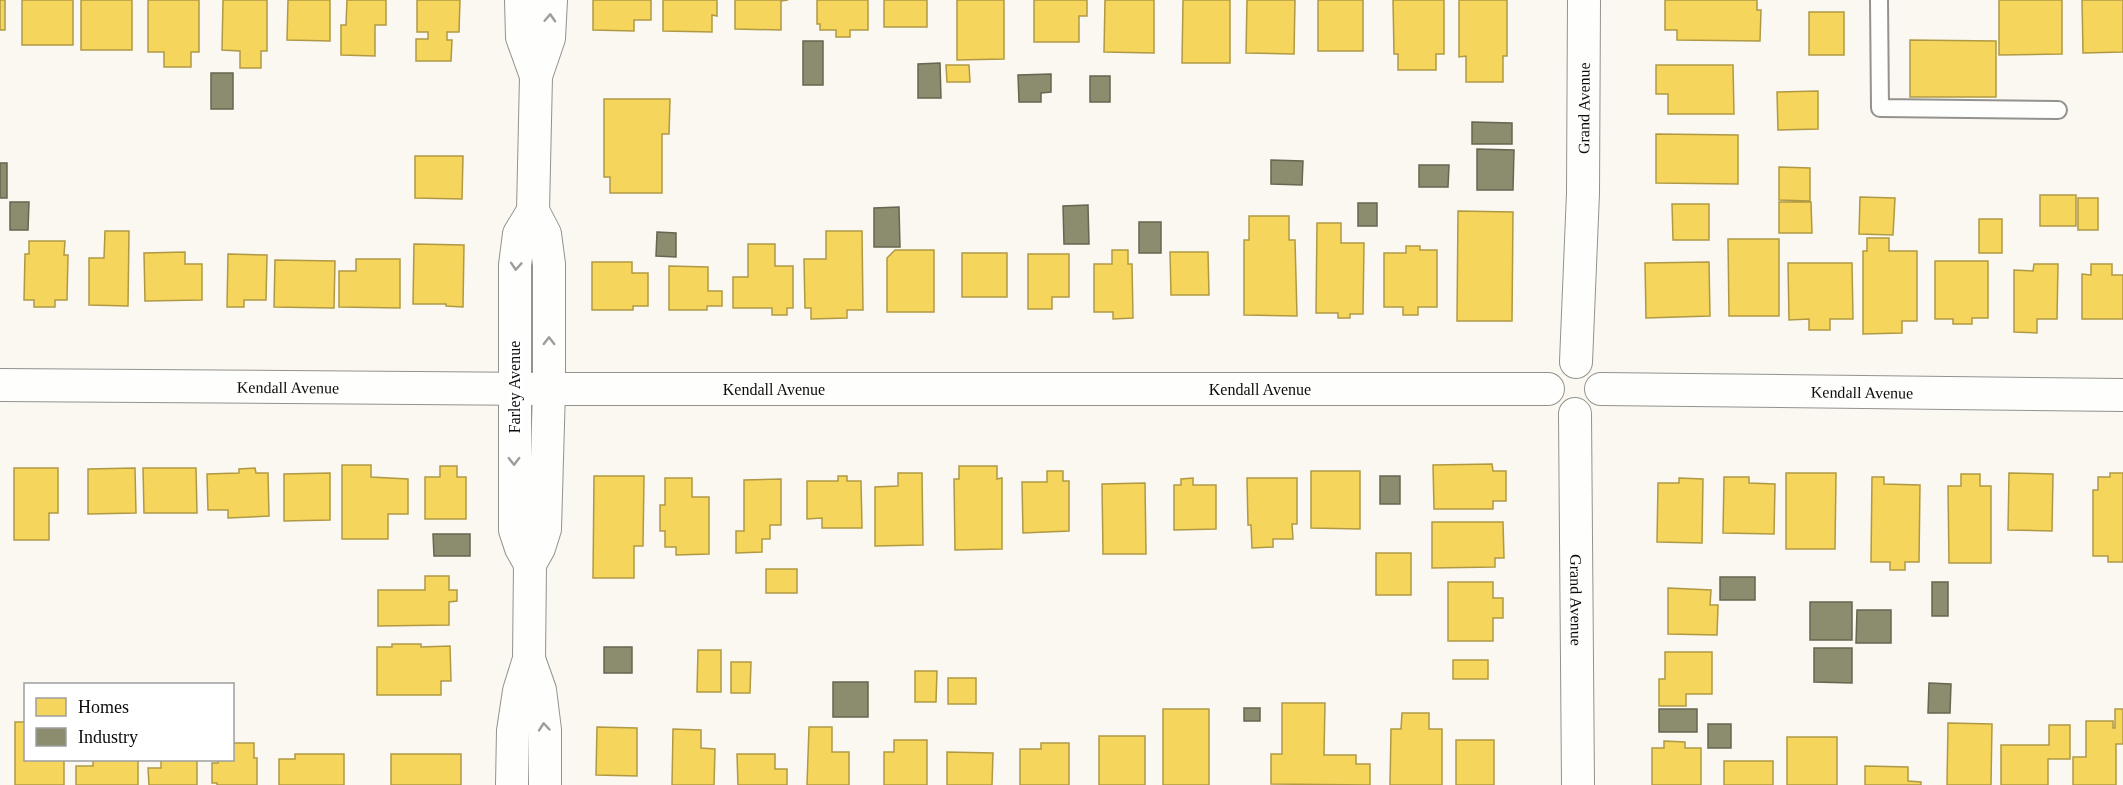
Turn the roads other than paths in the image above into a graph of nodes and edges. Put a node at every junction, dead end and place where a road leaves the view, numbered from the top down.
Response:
1 (521, 0) edge
2 (551, 0) edge
3 (1584, 0) edge
4 (1879, 0) edge
5 (536, 76) junction
6 (2058, 110) dead end
7 (532, 212) junction
8 (1576, 362) junction
9 (0, 385) edge
10 (514, 388) junction
11 (549, 388) junction
12 (1548, 388) junction
13 (1601, 388) junction
14 (2123, 395) edge
15 (1575, 414) junction
16 (530, 564) junction
17 (529, 659) junction
18 (512, 785) edge
19 (545, 785) edge
20 (1578, 785) edge

1 - 5 street, Farley Avenue
5 -> 2 street, Farley Avenue
3 - 8 street, Grand Avenue
4 - 6 lane
5 - 7 street, Farley Avenue
7 -> 10 street, Farley Avenue
11 -> 7 street, Farley Avenue
8 - 12 street
8 - 13 street
9 - 10 street, Kendall Avenue
10 - 11 street, Kendall Avenue
10 -> 16 street, Farley Avenue
11 - 12 street, Kendall Avenue
11 - 16 street, Farley Avenue
12 - 15 street
13 - 14 street, Kendall Avenue
13 - 15 street
15 - 20 street, Grand Avenue
16 - 17 street, Farley Avenue
17 - 18 street, Farley Avenue
19 -> 17 street, Farley Avenue

